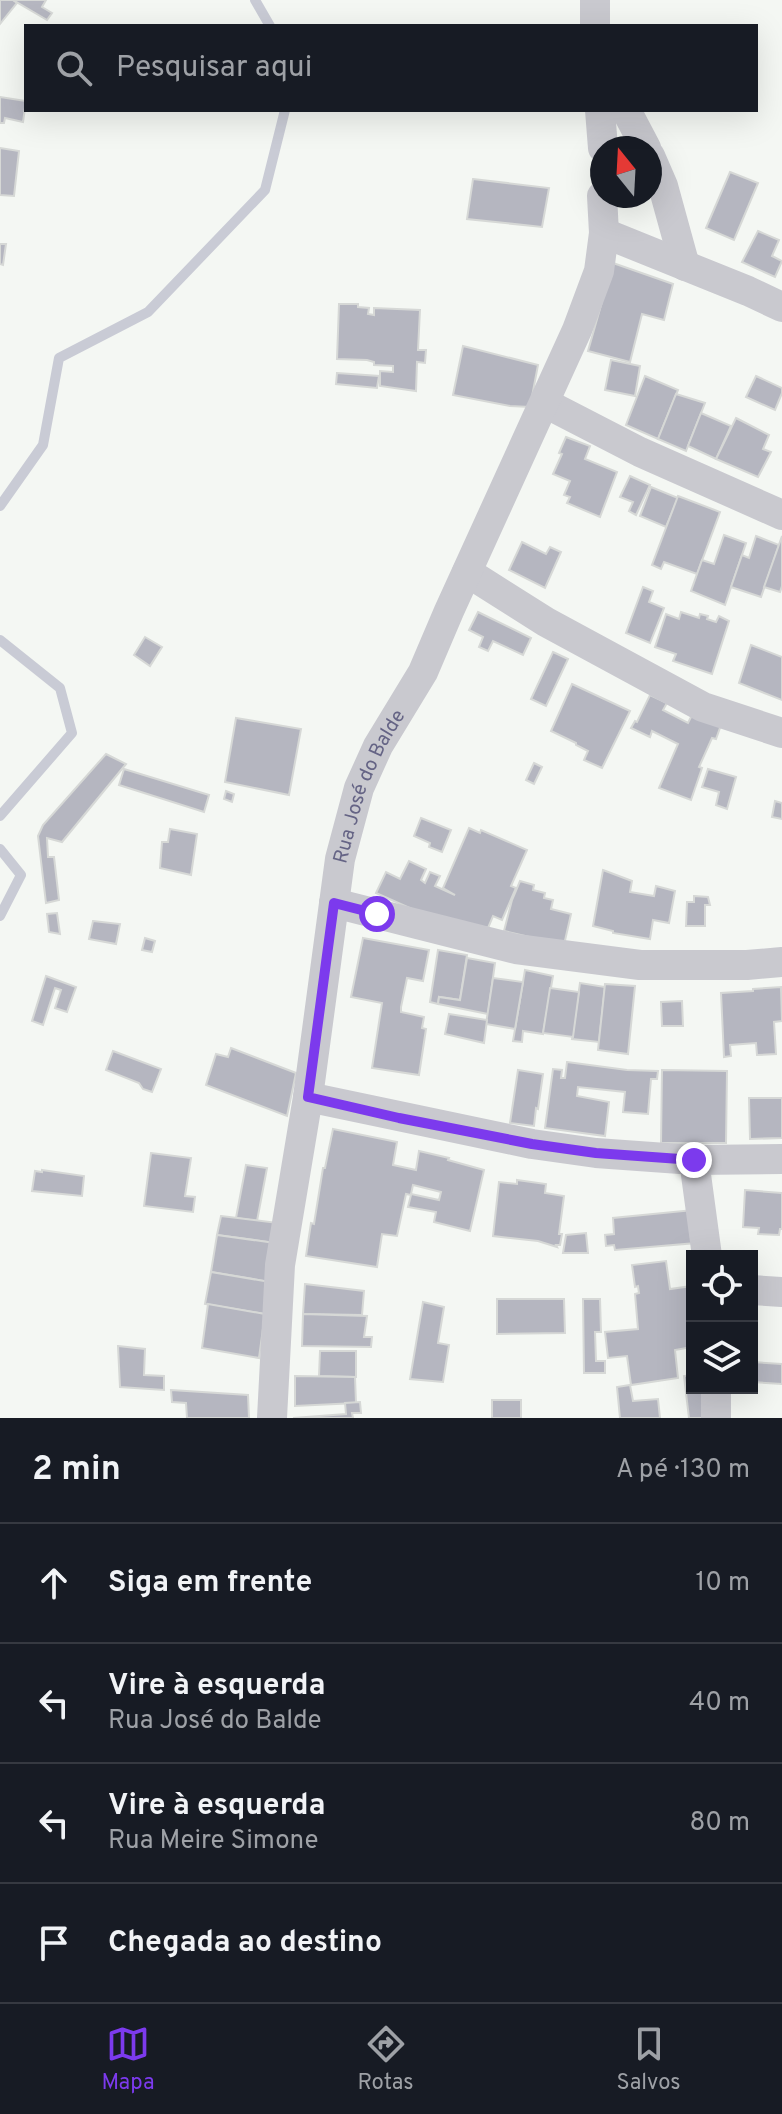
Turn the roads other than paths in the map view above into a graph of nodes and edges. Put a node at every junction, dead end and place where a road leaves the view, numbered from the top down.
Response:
1 (595, 0) edge
2 (595, 24) edge
3 (600, 112) edge
4 (627, 112) edge
5 (602, 136) edge
6 (640, 136) edge
7 (662, 184) edge
8 (603, 208) edge
9 (604, 233) junction
10 (685, 266) junction
11 (782, 307) edge
12 (545, 403) junction
13 (782, 515) edge
14 (467, 572) junction
15 (782, 733) edge
16 (334, 903) junction
17 (782, 962) edge
18 (308, 1097) junction
19 (782, 1159) edge
20 (694, 1160) junction
21 (706, 1250) edge
22 (758, 1290) edge
23 (782, 1292) edge
24 (716, 1394) edge
25 (272, 1418) edge
26 (716, 1418) edge

1 - 2 street
3 - 5 street
4 - 6 street
7 - 10 street
8 - 9 street, Rua José do Balde
9 - 10 street
9 - 12 street, Rua José do Balde
10 - 11 street
12 - 13 street
12 - 14 street, Rua José do Balde
14 - 15 street
14 - 16 street, Rua José do Balde
16 - 17 street
16 - 18 street, Rua José do Balde
18 - 20 street
18 - 25 street, Rua José do Balde
19 - 20 street
20 - 21 street
22 - 23 street
24 - 26 street

